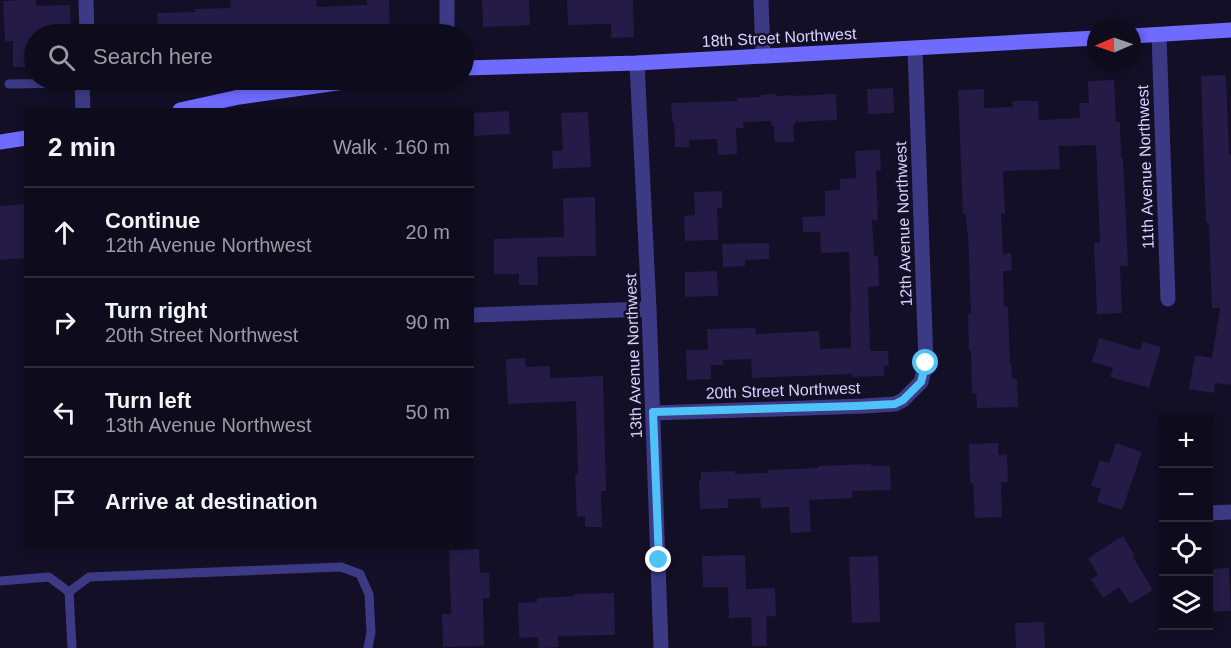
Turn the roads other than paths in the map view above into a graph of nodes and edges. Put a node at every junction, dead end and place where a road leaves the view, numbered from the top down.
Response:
1 (86, 0) edge
2 (447, 0) edge
3 (761, 0) edge
4 (87, 24) edge
5 (447, 24) edge
6 (1231, 30) edge
7 (1159, 35) junction
8 (1141, 36) edge
9 (1087, 39) edge
10 (915, 49) junction
11 (763, 56) junction
12 (637, 63) junction
13 (474, 69) edge
14 (24, 83) edge
15 (9, 84) dead end
16 (82, 90) edge
17 (288, 90) edge
18 (83, 108) edge
19 (189, 108) edge
20 (24, 138) edge
21 (0, 142) edge
22 (1168, 299) dead end
23 (649, 309) junction
24 (474, 315) edge
25 (911, 393) joint
26 (653, 412) junction
27 (1231, 512) edge
28 (1213, 513) edge
29 (0, 581) edge
30 (69, 592) junction
31 (72, 648) edge
32 (368, 648) edge
33 (661, 648) edge

1 - 4 street
2 - 5 street
3 - 11 street
6 - 7 street
7 - 8 street
7 - 22 street, 11th Avenue Northwest
9 - 10 street, 18th Street Northwest
10 - 11 street, 18th Street Northwest
10 - 25 street, 12th Avenue Northwest
11 - 12 street, 18th Street Northwest
12 - 13 street, 18th Street Northwest
12 - 23 street, 13th Avenue Northwest
14 - 15 lane
16 - 18 street
17 - 19 street
20 - 21 street
23 - 24 street
23 - 26 street, 13th Avenue Northwest
25 - 26 street, 20th Street Northwest
26 - 33 street, 13th Avenue Northwest
27 - 28 street
29 - 30 lane
30 - 31 lane
30 - 32 lane

